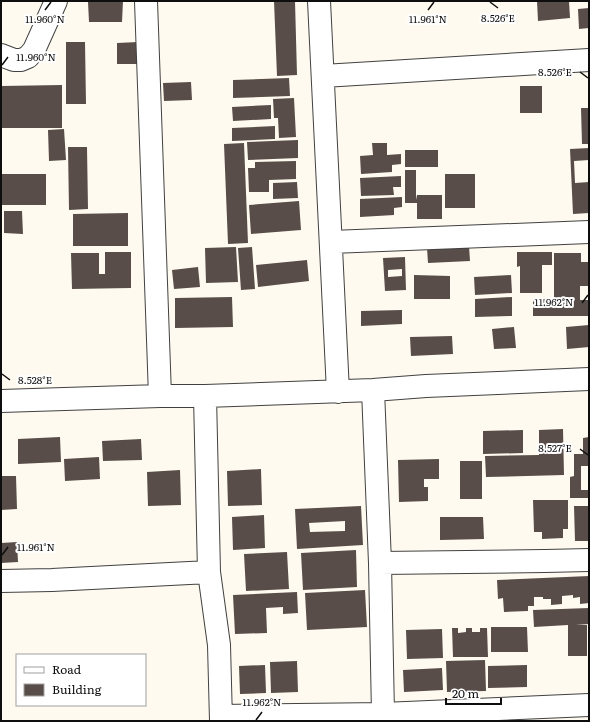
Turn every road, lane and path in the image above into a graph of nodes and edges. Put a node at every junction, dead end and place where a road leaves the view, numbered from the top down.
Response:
1 (56, 1) edge
2 (146, 1) edge
3 (319, 1) edge
4 (1, 55) edge
5 (589, 60) edge
6 (323, 76) junction
7 (589, 232) edge
8 (330, 242) junction
9 (589, 379) edge
10 (373, 390) junction
11 (338, 392) junction
12 (160, 396) junction
13 (205, 396) junction
14 (1, 401) edge
15 (589, 560) edge
16 (380, 563) junction
17 (209, 572) junction
18 (1, 581) edge
19 (589, 705) edge
20 (383, 714) junction
21 (221, 719) edge

1 - 4 street
2 - 12 street
3 - 6 street
5 - 6 street
6 - 8 street
7 - 8 street
8 - 11 street
9 - 10 street
10 - 11 street
10 - 16 street
11 - 13 street
12 - 13 street
12 - 14 street
13 - 17 street
15 - 16 street
16 - 20 street
17 - 18 street
17 - 21 street
19 - 20 street
20 - 21 street

